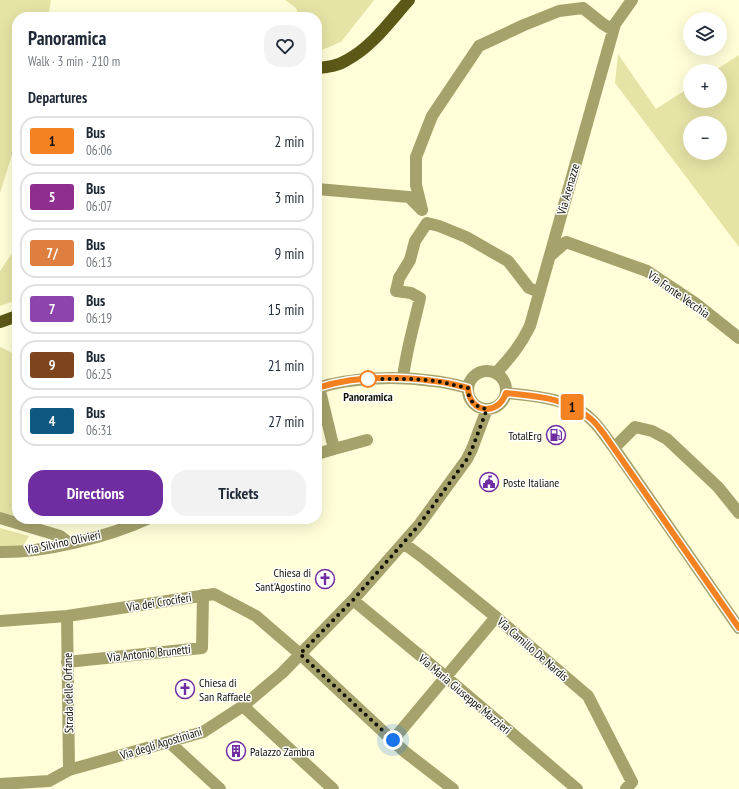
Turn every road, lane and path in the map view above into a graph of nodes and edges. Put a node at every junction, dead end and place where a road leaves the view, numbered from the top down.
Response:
1 (409, 0) edge
2 (632, 0) edge
3 (613, 30) junction
4 (322, 67) edge
5 (322, 189) edge
6 (422, 210) junction
7 (427, 223) junction
8 (550, 256) junction
9 (539, 292) junction
10 (12, 318) edge
11 (0, 322) edge
12 (739, 338) edge
13 (496, 373) junction
14 (403, 378) junction
15 (322, 386) edge
16 (468, 388) junction
17 (506, 393) junction
18 (322, 402) edge
19 (487, 409) junction
20 (367, 440) dead end
21 (614, 448) junction
22 (334, 449) junction
23 (322, 453) edge
24 (739, 513) edge
25 (0, 518) edge
26 (12, 521) edge
27 (22, 524) edge
28 (133, 524) edge
29 (69, 543) junction
30 (403, 543) junction
31 (0, 552) edge
32 (203, 595) junction
33 (353, 600) junction
34 (67, 616) junction
35 (496, 617) junction
36 (0, 621) edge
37 (739, 628) edge
38 (300, 654) junction
39 (67, 662) junction
40 (446, 677) junction
41 (243, 706) junction
42 (393, 740) junction
43 (169, 742) junction
44 (69, 770) junction
45 (0, 784) edge
46 (629, 786) edge
47 (220, 789) edge
48 (333, 789) edge
49 (453, 789) edge
50 (577, 789) edge

1 - 4 main road
2 - 3 street, Via Arenazze
3 - 6 street
3 - 8 street, Via Arenazze
5 - 6 street
6 - 7 street
7 - 9 street
7 - 14 street
8 - 9 street, Via Arenazze
8 - 12 street, Via Fonte Vecchia
9 - 13 street, Via Arenazze
10 - 11 main road
13 - 16 street
13 - 17 street
14 - 15 street
14 - 16 street
16 - 19 street
17 - 19 street
17 - 21 street
18 - 22 street
19 - 30 street, Via degli Agostiniani
20 - 22 street
21 - 24 street
21 - 37 street
22 - 23 street
25 - 26 street
27 - 29 street
28 - 29 street, Via Silvino Olivieri
29 - 31 street, Via Silvino Olivieri
30 - 33 street, Via degli Agostiniani
30 - 35 street, Via Camillo De Nardis
32 - 34 street, Via dei Crociferi
32 - 38 street, Via dei Crociferi
32 - 39 street, Via Antonio Brunetti
33 - 38 street, Via degli Agostiniani
33 - 40 street, Via Maria Giuseppe Mazzieri
34 - 36 street, Via dei Crociferi
34 - 39 street, Strada delle Orfane
35 - 40 street
35 - 46 street, Via Camillo De Nardis
38 - 41 street, Via degli Agostiniani
38 - 42 street, Via dei Crociferi
39 - 44 street, Strada delle Orfane
40 - 42 street
40 - 50 street, Via Maria Giuseppe Mazzieri
41 - 43 street, Via degli Agostiniani
41 - 48 street
42 - 49 street, Via dei Crociferi
43 - 44 street, Via degli Agostiniani
43 - 47 street
44 - 45 street, Via degli Agostiniani

